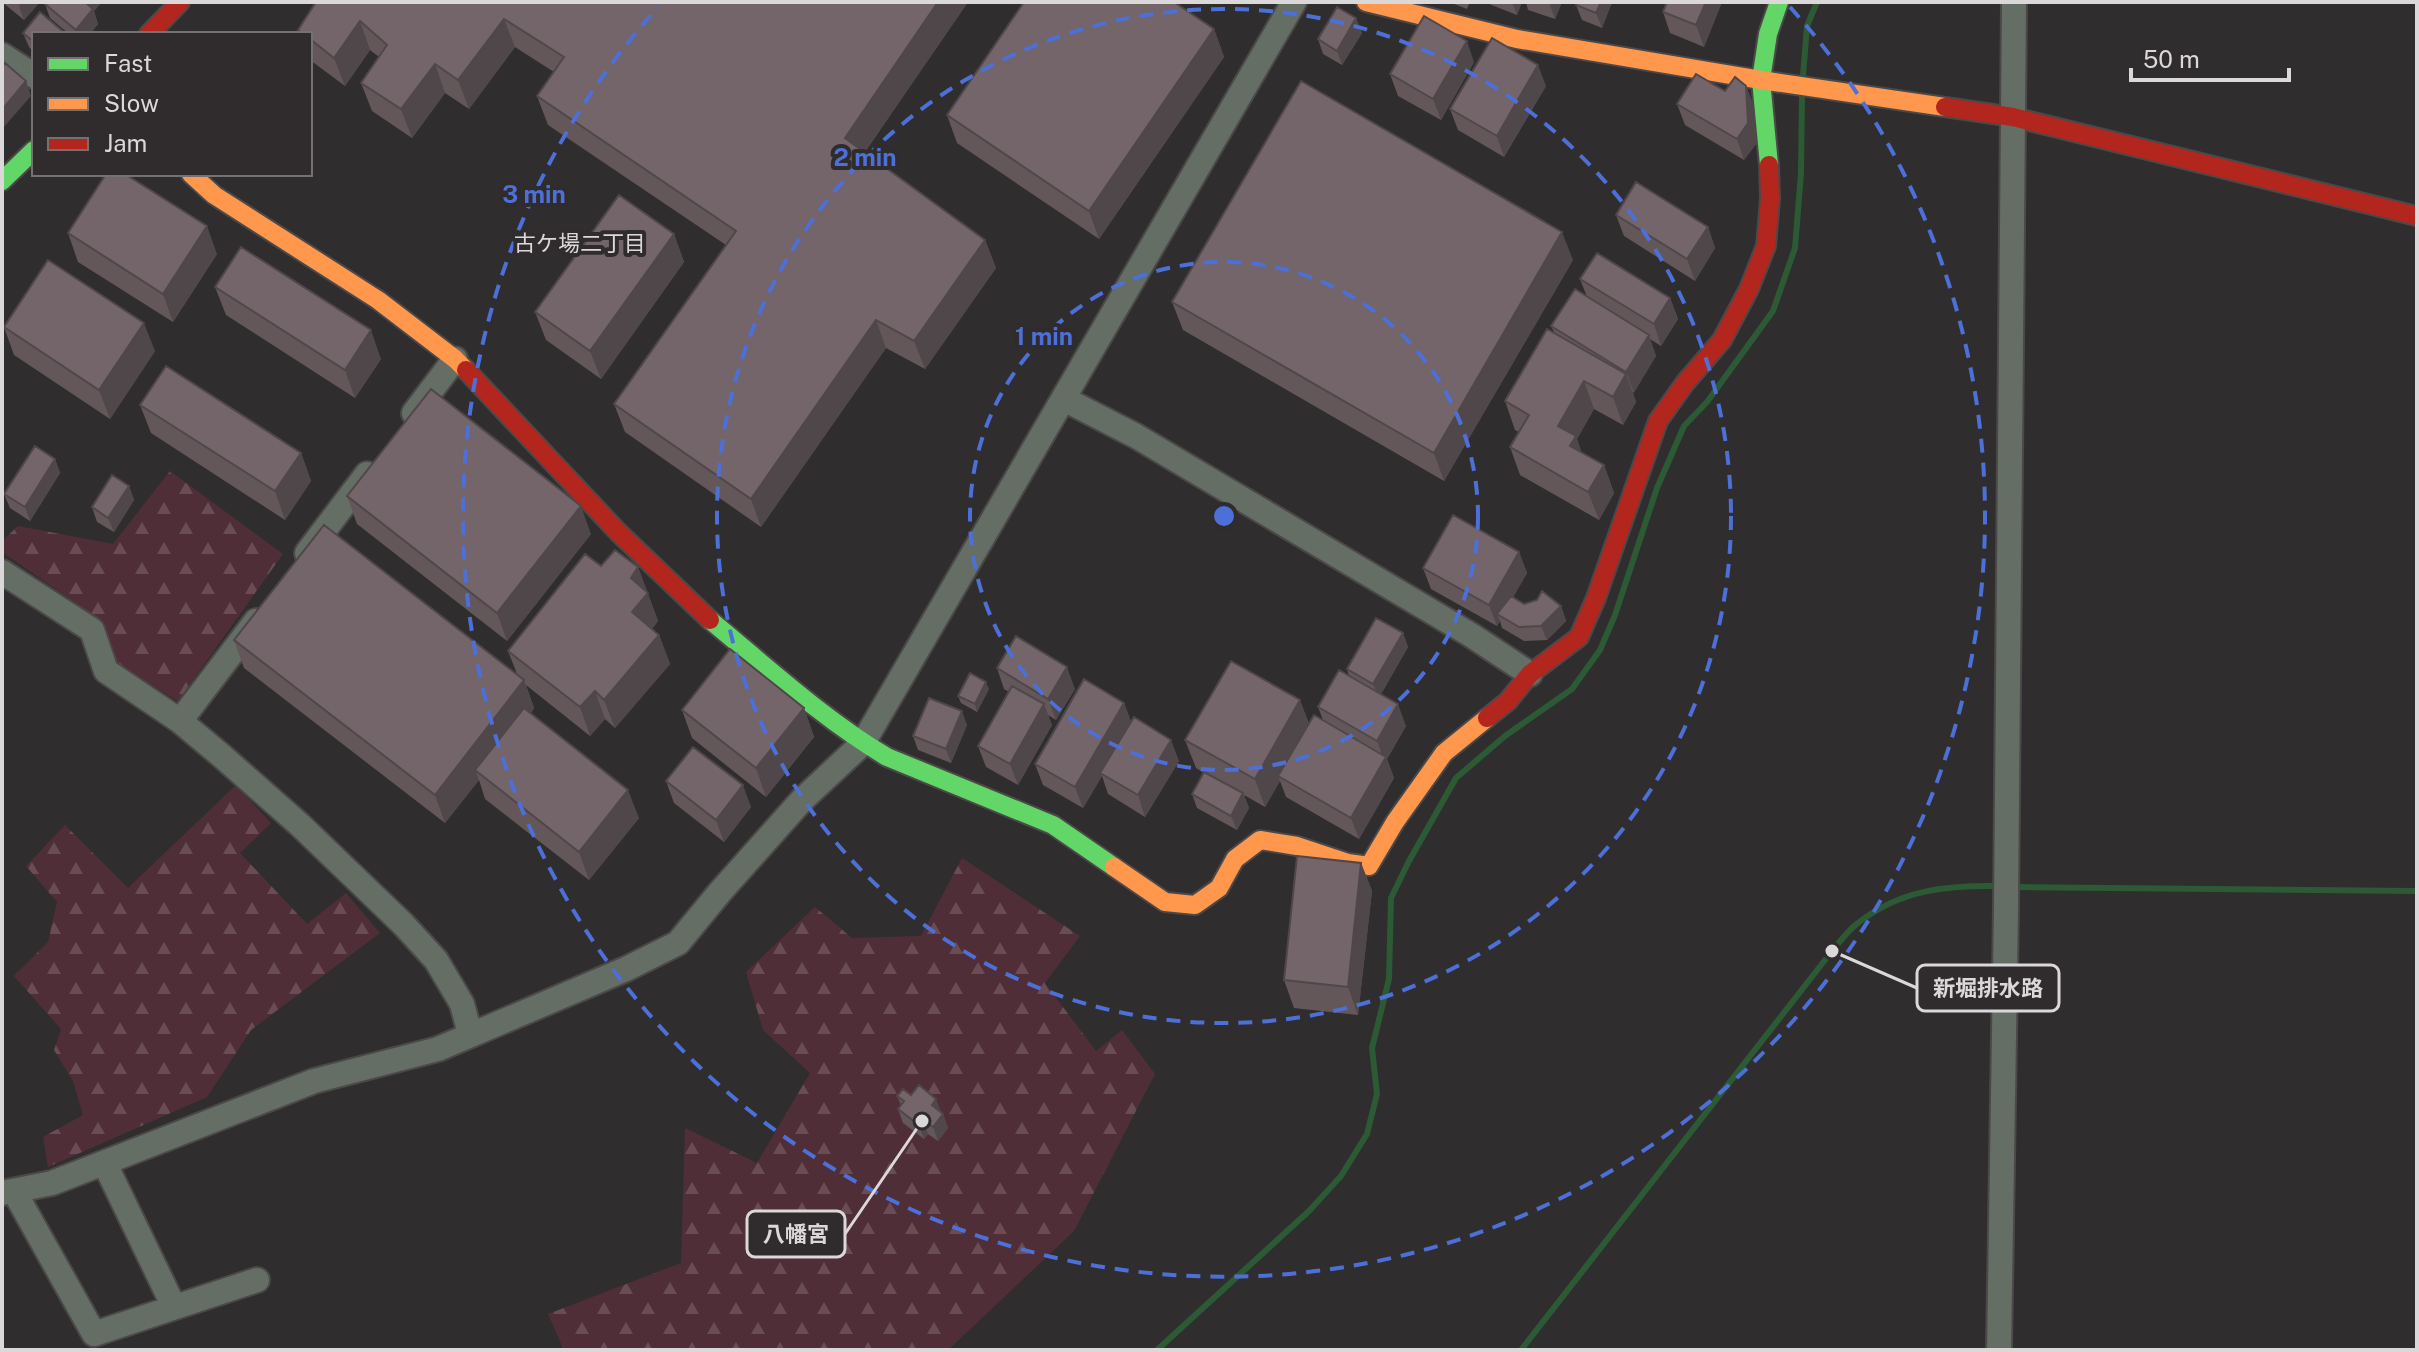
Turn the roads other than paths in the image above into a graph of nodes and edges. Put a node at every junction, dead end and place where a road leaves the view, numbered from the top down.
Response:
1 (180, 2) edge
2 (1294, 2) edge
3 (1366, 2) edge
4 (1779, 2) edge
5 (2014, 2) edge
6 (151, 32) edge
7 (2, 55) edge
8 (32, 75) edge
9 (1761, 80) junction
10 (2013, 117) junction
11 (32, 152) edge
12 (193, 176) edge
13 (2, 181) edge
14 (2417, 216) edge
15 (455, 359) junction
16 (1064, 399) junction
17 (398, 434) edge
18 (379, 459) edge
19 (294, 571) edge
20 (2, 572) edge
21 (265, 609) edge
22 (1530, 674) junction
23 (180, 721) junction
24 (863, 743) junction
25 (470, 1034) junction
26 (105, 1164) junction
27 (8, 1192) edge
28 (257, 1280) dead end
29 (174, 1307) junction
30 (1999, 1350) edge

1 - 6 street
2 - 16 street
3 - 9 street
4 - 9 street
5 - 10 street
7 - 8 street
9 - 10 street
9 - 22 street
10 - 14 street
10 - 30 street
11 - 13 street
12 - 15 street
15 - 17 street
15 - 24 street
16 - 22 street
16 - 24 street
18 - 19 street
20 - 23 street
21 - 23 street
22 - 24 street
23 - 25 street
24 - 25 street
25 - 26 street
26 - 27 street
26 - 29 street
27 - 29 street
28 - 29 street

